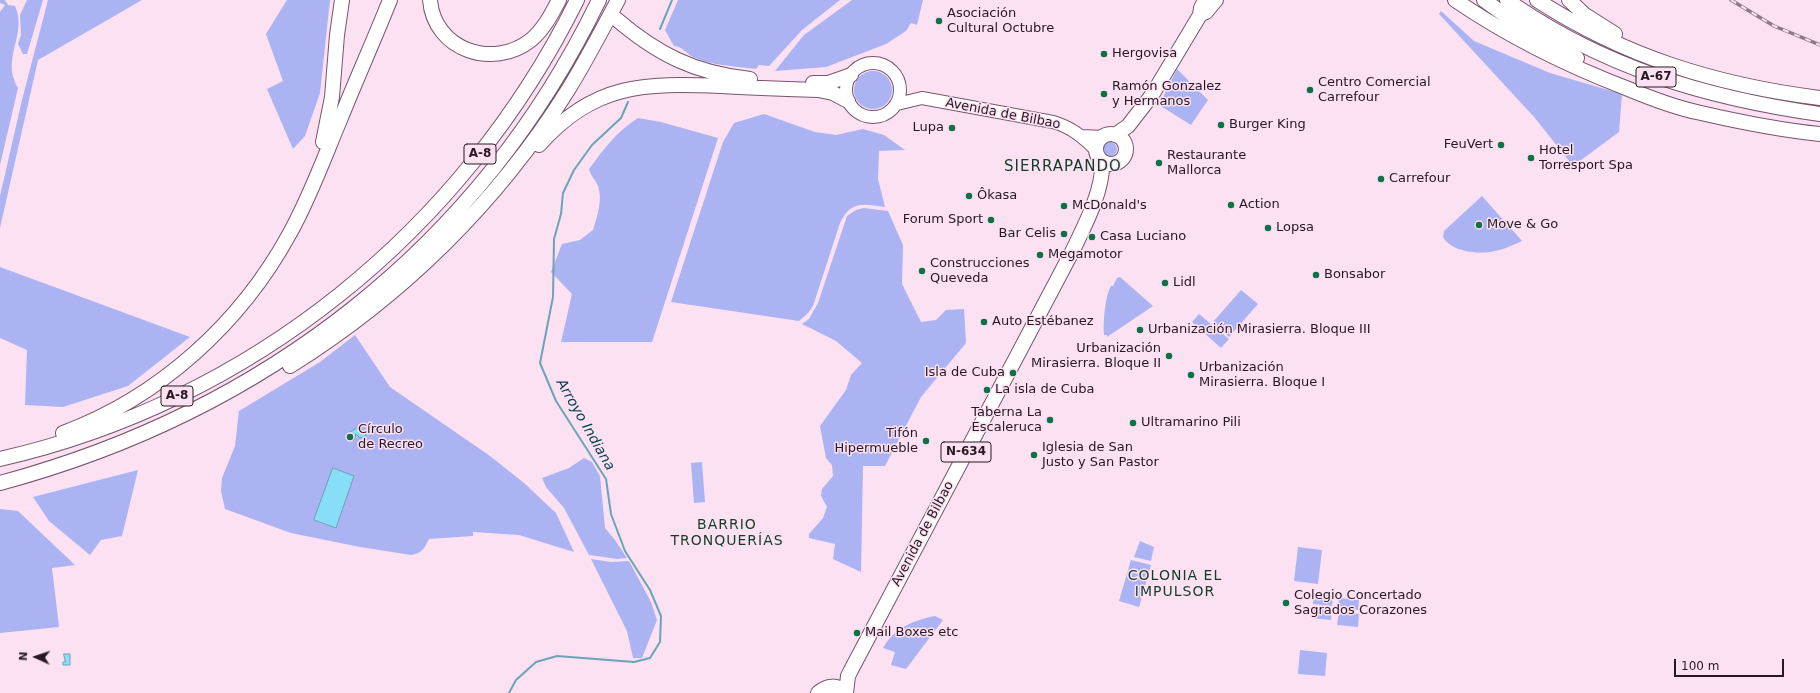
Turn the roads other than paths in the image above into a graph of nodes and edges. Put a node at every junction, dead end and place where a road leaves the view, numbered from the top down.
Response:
1 (342, 0) edge
2 (390, 0) edge
3 (430, 0) edge
4 (559, 0) edge
5 (577, 0) edge
6 (599, 0) edge
7 (618, 0) edge
8 (1205, 0) edge
9 (1216, 0) edge
10 (1455, 0) edge
11 (1484, 0) edge
12 (1507, 0) edge
13 (1537, 0) edge
14 (1569, 0) edge
15 (1200, 15) junction
16 (615, 18) dead end
17 (851, 75) junction
18 (819, 83) junction
19 (900, 85) junction
20 (1748, 87) junction
21 (847, 98) junction
22 (922, 98) junction
23 (1820, 98) edge
24 (897, 104) junction
25 (1820, 114) edge
26 (1718, 116) junction
27 (1820, 134) edge
28 (1082, 136) junction
29 (1113, 137) junction
30 (1103, 159) junction
31 (309, 187) junction
32 (456, 234) junction
33 (365, 306) junction
34 (0, 453) edge
35 (0, 459) edge
36 (0, 483) edge
37 (842, 691) edge
38 (818, 693) edge

1 - 31 highway
2 - 31 highway
3 - 4 highway
5 - 35 highway, A-8
6 - 33 highway, A-8
7 - 32 highway
8 - 15 highway, N-634
9 - 15 highway, N-634
10 - 26 highway
11 - 26 highway
12 - 25 highway, A-67
13 - 20 highway, A-67
14 - 20 highway
15 - 29 highway, N-634
16 - 18 highway
17 - 18 highway
17 - 19 main road
17 - 21 main road
18 - 21 highway
19 - 22 main road
19 - 24 main road
20 - 23 highway, A-67
21 - 24 main road
21 - 32 highway
22 - 24 main road
22 - 28 main road, Avenida de Bilbao
26 - 27 highway
28 - 29 main road
28 - 30 main road
29 - 30 highway, N-634
29 - 30 highway, N-634
30 - 37 highway, Avenida de Bilbao / N-634
31 - 34 highway
32 - 33 highway
33 - 36 highway, A-8
37 - 38 highway, N-634

